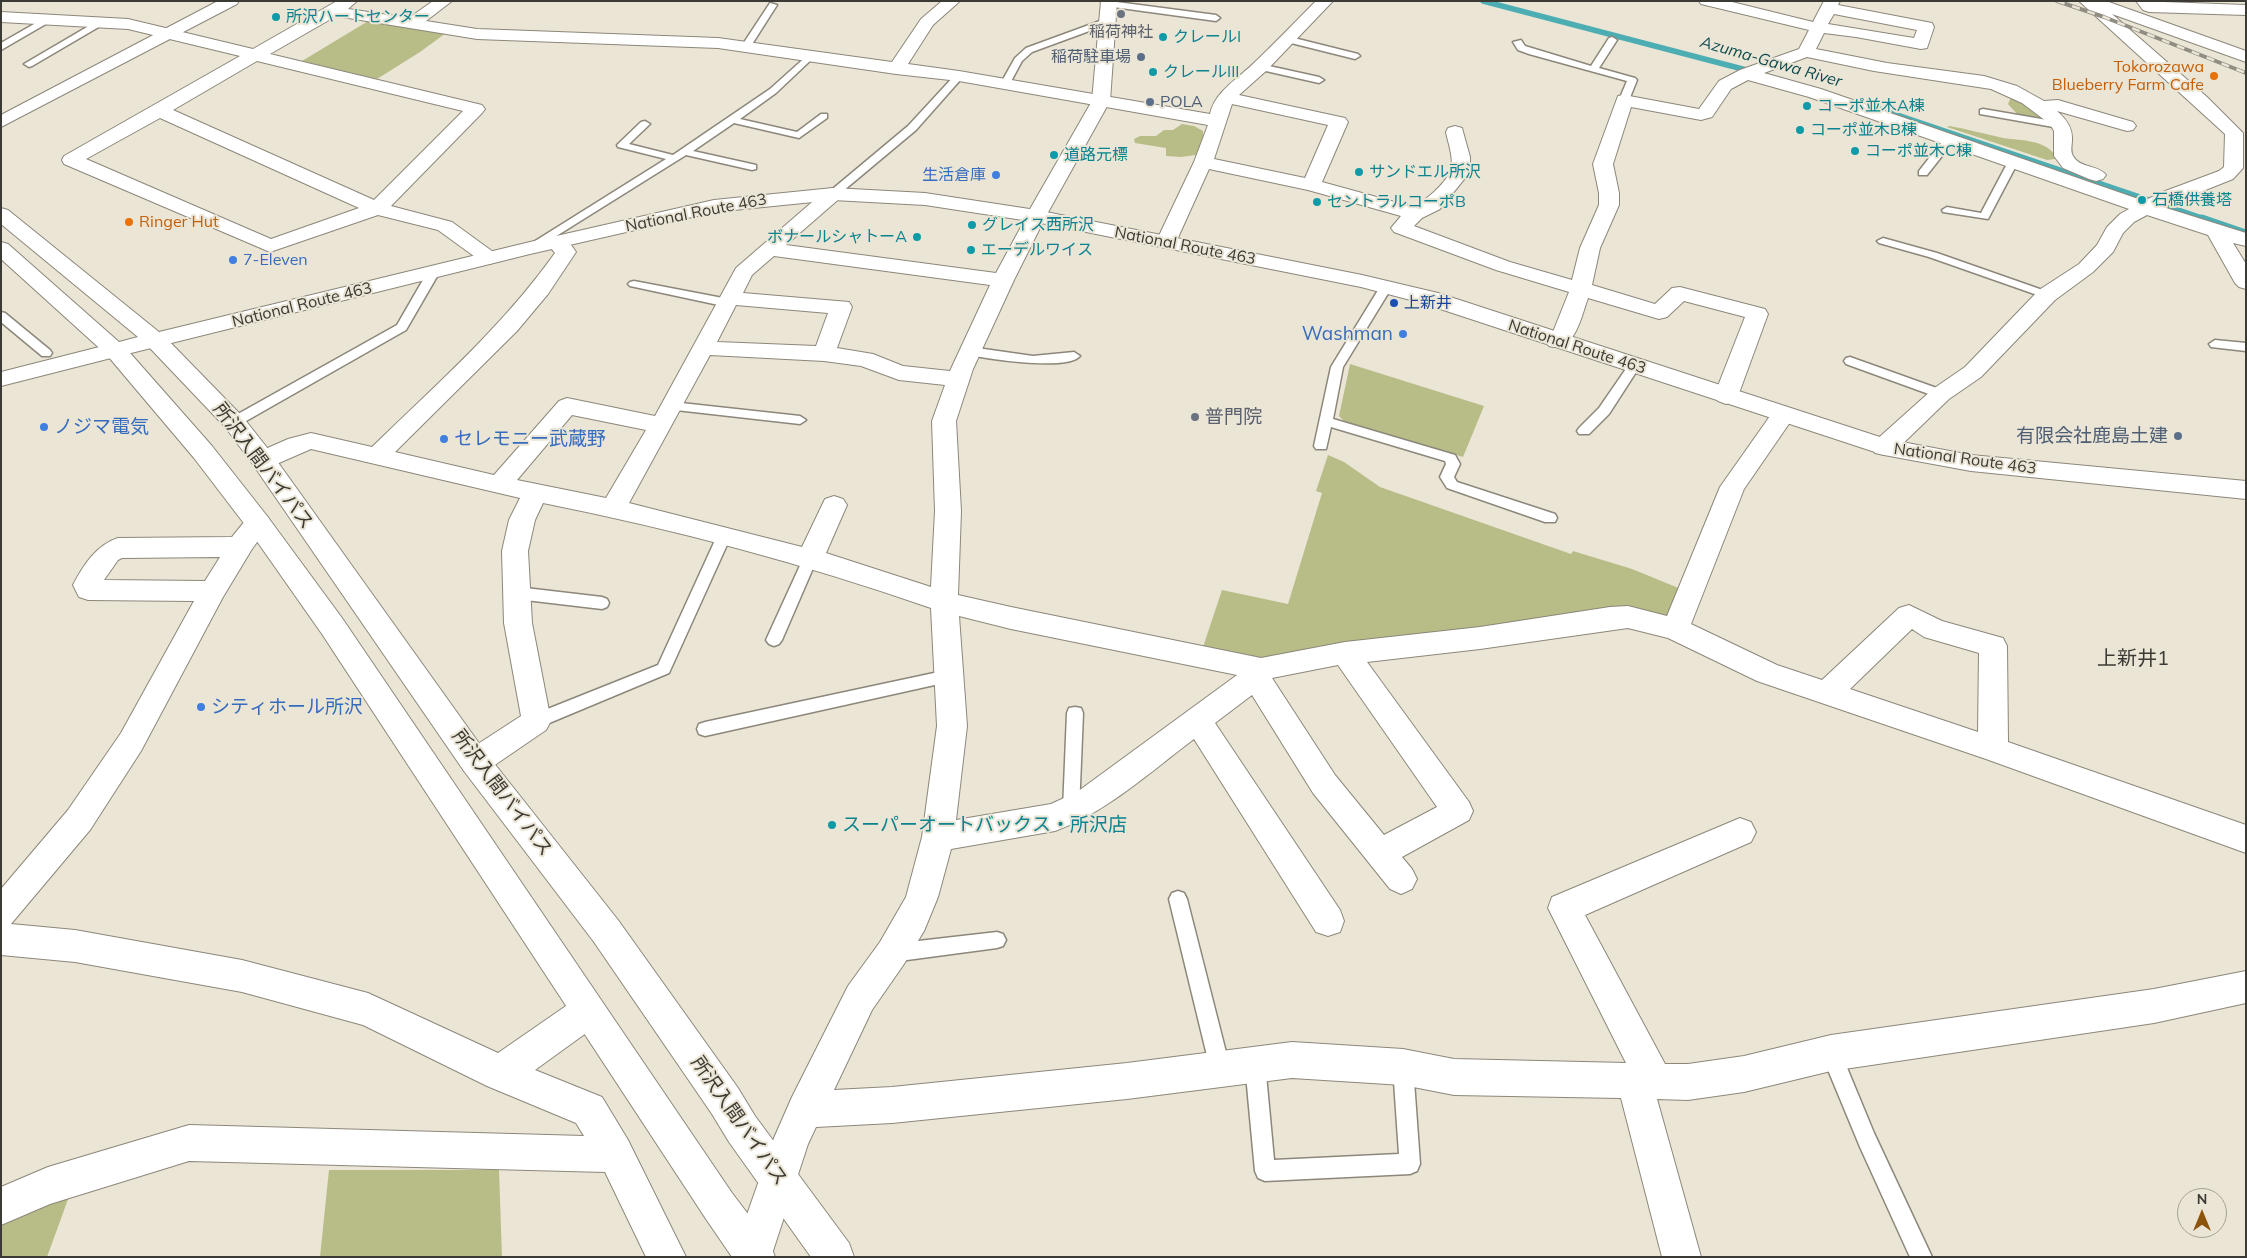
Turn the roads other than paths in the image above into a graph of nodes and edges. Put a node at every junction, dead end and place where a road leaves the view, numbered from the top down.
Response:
1 (25, 1) edge
2 (231, 1) edge
3 (349, 1) edge
4 (444, 1) edge
5 (952, 1) edge
6 (1325, 1) edge
7 (1707, 1) edge
8 (2087, 1) edge
9 (2093, 1) edge
10 (2144, 1) edge
11 (773, 5) dead end
12 (1830, 5) edge
13 (61, 7) dead end
14 (1109, 9) edge
15 (2246, 10) edge
16 (333, 11) junction
17 (2, 17) edge
18 (1216, 18) dead end
19 (48, 19) junction
20 (99, 23) junction
21 (411, 24) junction
22 (1819, 28) junction
23 (169, 34) junction
24 (1286, 39) junction
25 (1612, 40) dead end
26 (1518, 42) dead end
27 (1, 47) edge
28 (746, 47) junction
29 (1806, 52) junction
30 (255, 55) junction
31 (1355, 56) dead end
32 (809, 57) junction
33 (2246, 57) edge
34 (29, 64) dead end
35 (1260, 67) junction
36 (896, 69) junction
37 (1594, 69) junction
38 (1746, 74) junction
39 (959, 76) junction
40 (1319, 80) dead end
41 (1006, 83) junction
42 (1228, 98) junction
43 (1624, 100) junction
44 (1100, 101) junction
45 (2201, 101) junction
46 (2038, 106) junction
47 (159, 111) junction
48 (1983, 112) dead end
49 (2236, 114) dead end
50 (824, 116) dead end
51 (732, 120) junction
52 (1218, 121) junction
53 (1, 122) edge
54 (645, 124) dead end
55 (2060, 125) junction
56 (2127, 126) dead end
57 (1455, 132) dead end
58 (1949, 140) junction
59 (2240, 141) edge
60 (684, 152) junction
61 (674, 158) junction
62 (1203, 162) junction
63 (2013, 162) junction
64 (752, 167) dead end
65 (1923, 173) dead end
66 (1311, 185) junction
67 (833, 194) junction
68 (2167, 197) junction
69 (2145, 208) junction
70 (377, 209) junction
71 (1947, 210) dead end
72 (1, 214) edge
73 (1414, 214) junction
74 (1036, 216) junction
75 (2246, 222) edge
76 (2216, 230) junction
77 (1883, 240) dead end
78 (2246, 240) edge
79 (556, 242) junction
80 (1166, 242) junction
81 (530, 248) junction
82 (768, 249) junction
83 (5, 255) edge
84 (488, 258) junction
85 (433, 272) junction
86 (1002, 280) junction
87 (2246, 283) edge
88 (634, 284) dead end
89 (1386, 287) junction
90 (1580, 290) junction
91 (2047, 295) junction
92 (729, 300) junction
93 (1, 316) edge
94 (155, 340) junction
95 (1557, 341) junction
96 (2214, 344) dead end
97 (2246, 347) edge
98 (703, 348) junction
99 (114, 350) junction
100 (970, 351) junction
101 (46, 352) dead end
102 (824, 354) junction
103 (1074, 356) dead end
104 (1850, 360) dead end
105 (1634, 366) junction
106 (1, 379) edge
107 (958, 379) junction
108 (1941, 394) junction
109 (1726, 396) junction
110 (1783, 415) junction
111 (666, 416) junction
112 (800, 420) dead end
113 (1326, 421) junction
114 (234, 422) junction
115 (1584, 431) dead end
116 (1321, 446) dead end
117 (1884, 447) junction
118 (377, 456) junction
119 (263, 460) junction
120 (500, 484) junction
121 (2246, 490) edge
122 (535, 493) junction
123 (834, 505) dead end
124 (613, 508) junction
125 (1550, 518) dead end
126 (258, 522) junction
127 (724, 536) junction
128 (239, 547) junction
129 (810, 559) junction
130 (213, 591) junction
131 (517, 594) junction
132 (602, 602) dead end
133 (945, 602) junction
134 (1675, 629) junction
135 (774, 640) dead end
136 (1345, 653) junction
137 (1258, 673) junction
138 (948, 676) junction
139 (1826, 694) junction
140 (1075, 713) dead end
141 (1197, 720) junction
142 (536, 721) junction
143 (705, 729) dead end
144 (1993, 749) junction
145 (475, 762) junction
146 (1071, 810) junction
147 (1740, 832) dead end
148 (938, 837) junction
149 (2246, 839) edge
150 (1380, 853) junction
151 (1401, 879) dead end
152 (1178, 899) dead end
153 (1, 913) edge
154 (1328, 921) dead end
155 (1, 939) edge
156 (997, 940) dead end
157 (892, 953) junction
158 (2246, 987) edge
159 (588, 1011) junction
160 (1832, 1054) junction
161 (1255, 1064) junction
162 (1403, 1067) junction
163 (1220, 1068) junction
164 (500, 1073) junction
165 (1645, 1081) junction
166 (805, 1110) junction
167 (615, 1153) junction
168 (777, 1177) junction
169 (1, 1206) edge
170 (753, 1255) edge
171 (667, 1257) edge
172 (835, 1257) edge
173 (1682, 1257) edge
174 (1921, 1257) edge

1 - 17 main road
2 - 23 main road
3 - 16 main road
4 - 21 main road
5 - 36 main road
6 - 24 main road
7 - 22 main road
8 - 45 main road
9 - 33 main road
10 - 15 main road
11 - 28 lane
12 - 22 main road
12 - 22 main road
13 - 19 main road
14 - 18 lane
14 - 41 lane
14 - 44 main road
16 - 21 main road
16 - 30 main road
17 - 19 main road
19 - 20 main road
19 - 27 lane
20 - 23 main road
20 - 34 lane
21 - 28 main road
22 - 29 main road
23 - 30 main road
23 - 53 main road
24 - 31 lane
24 - 35 main road
25 - 37 lane
26 - 37 lane
28 - 32 main road
29 - 38 main road
29 - 46 main road
30 - 47 main road
30 - 70 main road
32 - 36 main road
32 - 51 lane
35 - 40 lane
35 - 42 main road
36 - 39 main road
37 - 43 lane
38 - 43 main road
38 - 58 main road
39 - 41 main road
39 - 67 lane
41 - 44 main road
42 - 52 main road
42 - 66 main road
43 - 90 main road
44 - 52 main road
44 - 74 main road
45 - 49 main road
45 - 59 main road
46 - 55 main road
46 - 56 main road
47 - 70 main road
47 - 70 main road
48 - 55 lane
50 - 51 lane
51 - 60 lane
52 - 62 main road
54 - 61 lane
55 - 68 main road
57 - 73 main road
58 - 63 main road
58 - 65 lane
59 - 68 main road
60 - 61 lane
60 - 64 lane
61 - 81 lane
62 - 66 main road
62 - 80 main road
63 - 69 main road
63 - 71 lane
66 - 73 main road
67 - 74 main road, National Route 463
67 - 79 main road, National Route 463
67 - 82 main road
68 - 69 main road
68 - 75 main road
69 - 76 main road
69 - 91 main road
70 - 84 main road
72 - 94 main road, 所沢入間バイパス
73 - 90 main road
74 - 80 main road, National Route 463
74 - 86 main road
76 - 78 main road
76 - 87 main road
77 - 91 lane
79 - 81 main road, National Route 463
79 - 118 main road
80 - 89 main road, National Route 463
81 - 84 main road, National Route 463
82 - 86 main road
82 - 92 main road
83 - 99 main road, 所沢入間バイパス
84 - 85 main road, National Route 463
85 - 94 main road, National Route 463
85 - 114 lane
86 - 100 main road
88 - 92 lane
89 - 95 main road, National Route 463
89 - 113 lane
90 - 95 main road
90 - 109 main road
91 - 108 main road
92 - 98 main road
92 - 102 main road
93 - 101 lane
94 - 99 main road, National Route 463
94 - 114 main road, 所沢入間バイパス
95 - 105 main road, National Route 463
96 - 97 lane
98 - 102 main road
98 - 111 main road
99 - 106 main road, National Route 463
99 - 126 main road, 所沢入間バイパス
100 - 103 lane
100 - 107 main road
102 - 107 main road
104 - 108 lane
105 - 109 main road, National Route 463
105 - 115 lane
107 - 133 main road
108 - 117 main road
109 - 110 main road, National Route 463
110 - 117 main road, National Route 463
110 - 134 main road
111 - 112 lane
111 - 120 main road
111 - 124 main road
113 - 116 lane
113 - 125 lane
114 - 119 main road, 所沢入間バイパス
117 - 121 main road, National Route 463
118 - 119 main road
118 - 120 main road
119 - 145 main road, 所沢入間バイパス
120 - 122 main road
122 - 124 main road
122 - 131 main road
123 - 129 main road
124 - 127 main road
126 - 128 main road
126 - 159 main road, 所沢入間バイパス
127 - 129 main road
127 - 142 lane
128 - 130 main road
128 - 130 main road
129 - 133 main road
129 - 135 lane
130 - 153 main road
131 - 132 lane
131 - 142 main road
133 - 137 main road
133 - 138 main road
134 - 136 main road
134 - 139 main road
136 - 137 main road
136 - 150 main road
137 - 141 main road
137 - 150 main road
138 - 143 lane
138 - 148 main road
139 - 144 main road
139 - 144 main road
140 - 146 lane
141 - 146 main road
141 - 154 main road
142 - 145 main road
144 - 149 main road
145 - 168 main road, 所沢入間バイパス
146 - 148 main road
147 - 165 main road
148 - 157 main road
150 - 151 main road
152 - 163 lane
155 - 164 main road
156 - 157 lane
157 - 166 main road
158 - 160 main road
159 - 164 main road
159 - 170 main road, 所沢入間バイパス
160 - 165 main road
160 - 174 lane
161 - 162 main road
161 - 162 lane
161 - 163 main road
162 - 165 main road
163 - 166 main road
164 - 167 main road
165 - 173 main road
166 - 168 main road
167 - 169 main road
167 - 171 main road
168 - 170 main road
168 - 172 main road, 所沢入間バイパス

